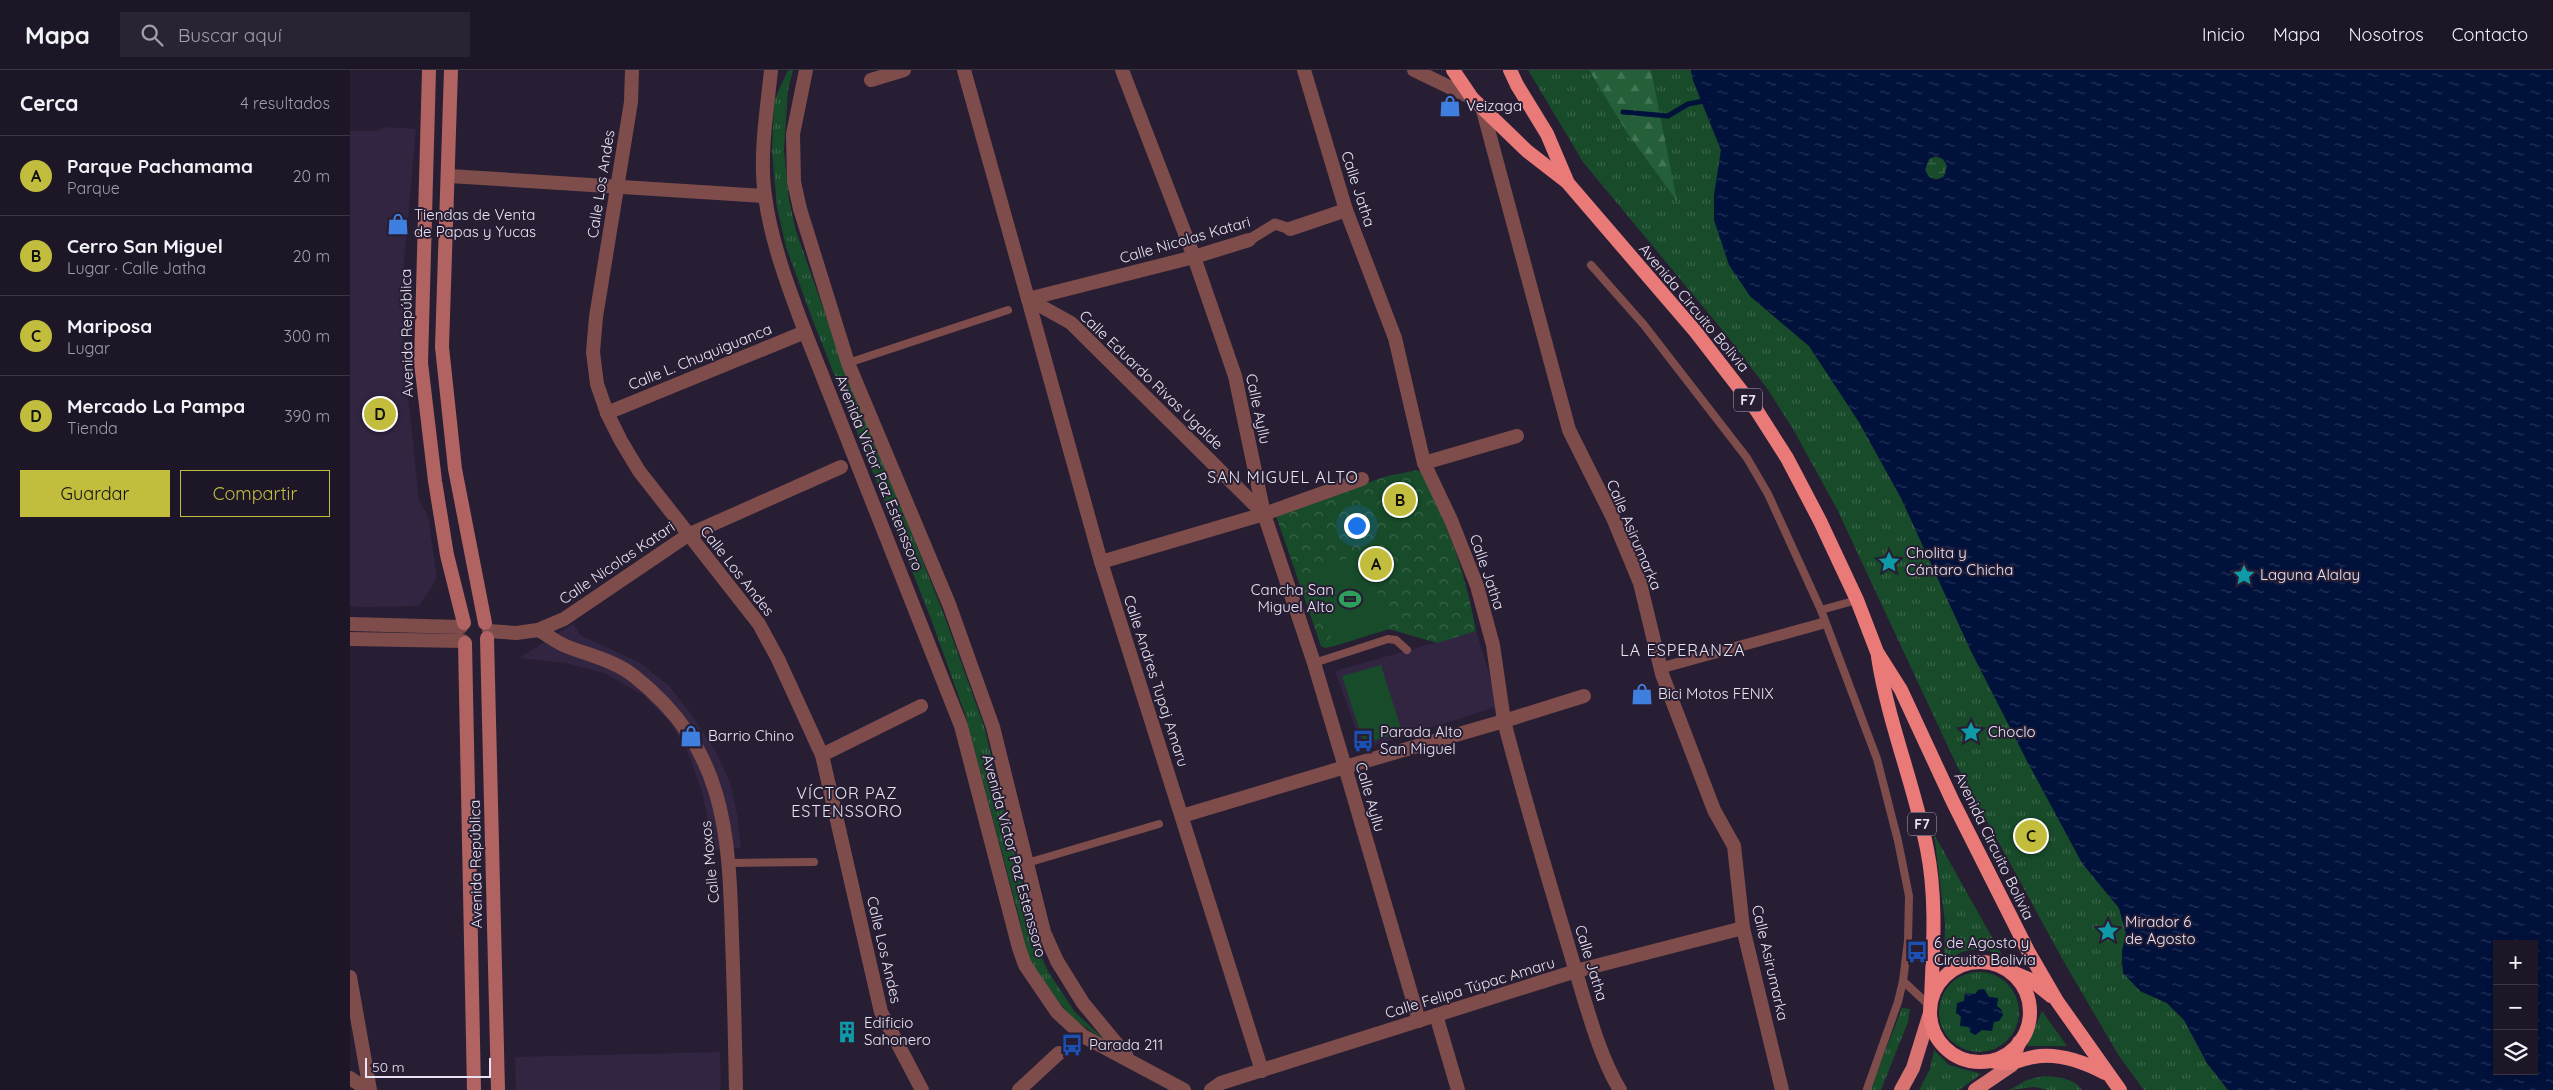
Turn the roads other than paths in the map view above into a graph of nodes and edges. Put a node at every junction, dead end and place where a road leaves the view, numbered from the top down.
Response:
1 (430, 70) edge
2 (452, 70) edge
3 (632, 70) edge
4 (771, 70) edge
5 (806, 70) edge
6 (904, 70) edge
7 (964, 70) edge
8 (1122, 70) edge
9 (1304, 70) edge
10 (1414, 70) edge
11 (1453, 70) edge
12 (1510, 70) edge
13 (871, 80) dead end
14 (1477, 103) junction
15 (449, 176) junction
16 (1567, 182) junction
17 (618, 187) junction
18 (765, 196) junction
19 (1346, 210) junction
20 (1290, 229) joint
21 (1249, 240) joint
22 (1194, 257) junction
23 (1591, 265) dead end
24 (1028, 299) junction
25 (1008, 310) dead end
26 (805, 332) junction
27 (848, 362) junction
28 (607, 413) junction
29 (1517, 436) dead end
30 (1424, 463) junction
31 (841, 467) dead end
32 (1362, 480) dead end
33 (1264, 514) junction
34 (688, 535) junction
35 (1100, 562) junction
36 (1857, 600) junction
37 (1821, 610) junction
38 (1824, 623) junction
39 (350, 624) edge
40 (538, 630) junction
41 (487, 631) junction
42 (463, 633) junction
43 (350, 638) edge
44 (1407, 650) dead end
45 (1877, 652) junction
46 (1314, 663) junction
47 (1661, 668) junction
48 (1584, 696) dead end
49 (921, 706) dead end
50 (1504, 720) junction
51 (822, 755) junction
52 (1345, 767) junction
53 (1182, 816) junction
54 (1159, 824) dead end
55 (814, 862) dead end
56 (1027, 862) junction
57 (730, 863) junction
58 (1743, 928) junction
59 (2028, 951) junction
60 (2004, 969) junction
61 (1576, 971) junction
62 (350, 977) edge
63 (2031, 980) junction
64 (1903, 981) junction
65 (2057, 1001) junction
66 (1930, 1006) junction
67 (2029, 1009) junction
68 (1436, 1015) junction
69 (1419, 1021) junction
70 (2020, 1042) junction
71 (1059, 1053) dead end
72 (1129, 1059) junction
73 (1991, 1061) junction
74 (2012, 1065) junction
75 (1262, 1070) junction
76 (2108, 1074) junction
77 (350, 1078) edge
78 (1867, 1089) edge
79 (369, 1090) edge
80 (474, 1090) edge
81 (498, 1090) edge
82 (736, 1090) edge
83 (922, 1090) edge
84 (1020, 1090) edge
85 (1184, 1090) edge
86 (1211, 1090) edge
87 (1458, 1090) edge
88 (1620, 1090) edge
89 (1782, 1090) edge
90 (1901, 1090) edge
91 (1975, 1090) edge
92 (2120, 1090) edge

1 - 42 main road, Avenida República
2 - 15 main road, Avenida República
3 - 17 street, Calle Los Andes
4 - 18 street, Avenida Víctor Paz Estenssoro
5 - 27 street, Avenida Víctor Paz Estenssoro
6 - 13 street
7 - 24 street
8 - 22 street, Calle Ayllu
9 - 19 street, Calle Jatha
10 - 14 street
11 - 14 highway, Avenida Circuito Bolivia / F7
12 - 16 highway, Avenida Circuito Bolivia / F7
14 - 16 highway, Avenida Circuito Bolivia / F7
14 - 47 street, Calle Asirumarka
15 - 17 street
15 - 41 main road, Avenida República
16 - 36 highway, Avenida Circuito Bolivia / F7
17 - 18 street
17 - 28 street, Calle Los Andes
18 - 26 street, Avenida Víctor Paz Estenssoro
19 - 20 street, Calle Nicolas Katari
19 - 30 street, Calle Jatha
20 - 21 street, Calle Nicolas Katari
21 - 22 street, Calle Nicolas Katari
22 - 24 street, Calle Nicolas Katari
22 - 33 street, Calle Ayllu
23 - 37 lane
24 - 33 street, Calle Eduardo Rivas Ugalde
24 - 35 street, Calle Andres Tupaj Amaru
25 - 27 lane
26 - 28 street, Calle L. Chuquiguanca
26 - 72 street, Avenida Víctor Paz Estenssoro
27 - 56 street, Avenida Víctor Paz Estenssoro
28 - 34 street, Calle Los Andes
29 - 30 street
30 - 50 street, Calle Jatha
31 - 34 street, Calle Nicolas Katari
32 - 33 street
33 - 35 street
33 - 46 street, Calle Ayllu
34 - 40 street, Calle Nicolas Katari
34 - 51 street, Calle Los Andes
35 - 53 street, Calle Andres Tupaj Amaru
36 - 37 lane
36 - 45 highway, Avenida Circuito Bolivia / F7
37 - 38 lane
38 - 47 street
38 - 64 lane
39 - 42 street
40 - 41 street, Calle Nicolas Katari
40 - 57 street, Calle Moxos
41 - 42 main road
41 - 42 main road
41 - 81 main road, Avenida República
42 - 43 street
42 - 80 main road, Avenida República
44 - 46 lane
45 - 59 highway, Avenida Circuito Bolivia / F7
45 - 66 highway, Avenida Circuito Bolivia / F7
46 - 52 street, Calle Ayllu
47 - 58 street, Calle Asirumarka
48 - 50 street
49 - 51 street
50 - 52 street
50 - 61 street, Calle Jatha
51 - 83 street, Calle Los Andes
52 - 53 street
52 - 69 street, Calle Ayllu
53 - 75 street, Calle Andres Tupaj Amaru
54 - 56 lane
55 - 57 lane
56 - 72 street, Avenida Víctor Paz Estenssoro
57 - 82 street, Calle Moxos
58 - 61 street, Calle Felipa Túpac Amaru
58 - 89 street, Calle Asirumarka
59 - 63 highway
59 - 65 highway, Avenida Circuito Bolivia / F7
60 - 63 highway
60 - 66 highway, F7
60 - 67 highway
61 - 68 street, Calle Felipa Túpac Amaru
61 - 88 street, Calle Jatha
62 - 79 street
63 - 65 highway
63 - 67 highway
64 - 66 lane
64 - 78 lane
65 - 76 highway, Avenida Circuito Bolivia / F7
66 - 73 highway, F7
66 - 90 main road, F7
67 - 70 highway
68 - 69 street, Calle Felipa Túpac Amaru
68 - 87 street
69 - 75 street, Calle Felipa Túpac Amaru
70 - 73 highway
70 - 74 main road
71 - 84 street
72 - 85 street
73 - 74 highway, F7
74 - 76 highway, Avenida Circuito Bolivia / F7
74 - 91 main road, F7
75 - 86 street, Calle Felipa Túpac Amaru
76 - 92 highway, Avenida Circuito Bolivia / F7
77 - 79 street

